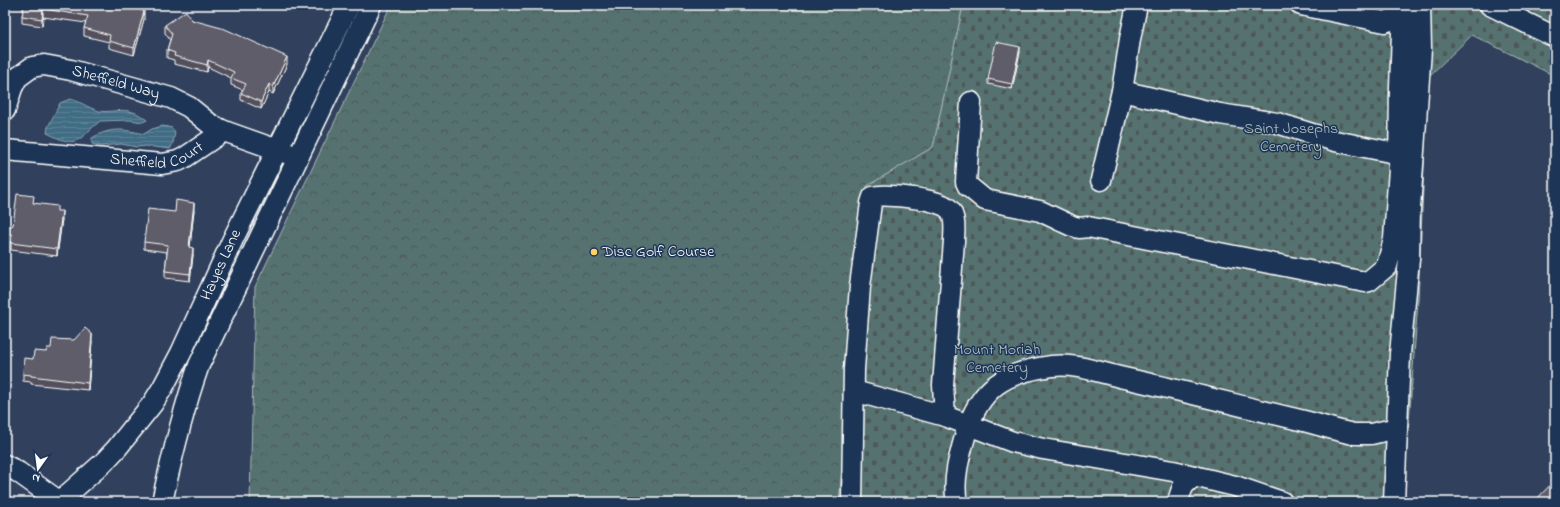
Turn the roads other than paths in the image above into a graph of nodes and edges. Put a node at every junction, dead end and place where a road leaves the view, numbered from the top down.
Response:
1 (349, 5) edge
2 (371, 5) edge
3 (1137, 5) edge
4 (1301, 5) edge
5 (1420, 5) edge
6 (1490, 5) edge
7 (1403, 10) edge
8 (1555, 37) edge
9 (1122, 91) junction
10 (8, 101) edge
11 (971, 102) dead end
12 (224, 131) junction
13 (5, 150) edge
14 (277, 150) junction
15 (1400, 154) junction
16 (298, 158) junction
17 (1101, 180) dead end
18 (854, 391) junction
19 (945, 416) junction
20 (968, 426) junction
21 (1397, 428) junction
22 (5, 465) edge
23 (1196, 476) junction
24 (60, 502) edge
25 (162, 502) edge
26 (852, 502) edge
27 (957, 502) edge
28 (1178, 502) edge
29 (1282, 502) edge
30 (1394, 502) edge

1 - 14 street, Hayes Lane
2 - 16 street, Hayes Lane
3 - 9 street
4 - 7 street
5 - 21 street
6 - 8 street
7 - 15 street
9 - 15 street
9 - 17 street
10 - 12 street, Sheffield Way
11 - 15 street
12 - 13 street, Sheffield Court
12 - 14 street, Sheffield Court
14 - 16 street, Sheffield Court
14 - 24 street, Hayes Lane
16 - 25 street, Hayes Lane
18 - 19 street
18 - 19 street
18 - 26 street
19 - 20 street
20 - 21 street
20 - 23 street
20 - 27 street
21 - 30 street
22 - 24 street
23 - 28 street
23 - 29 street

